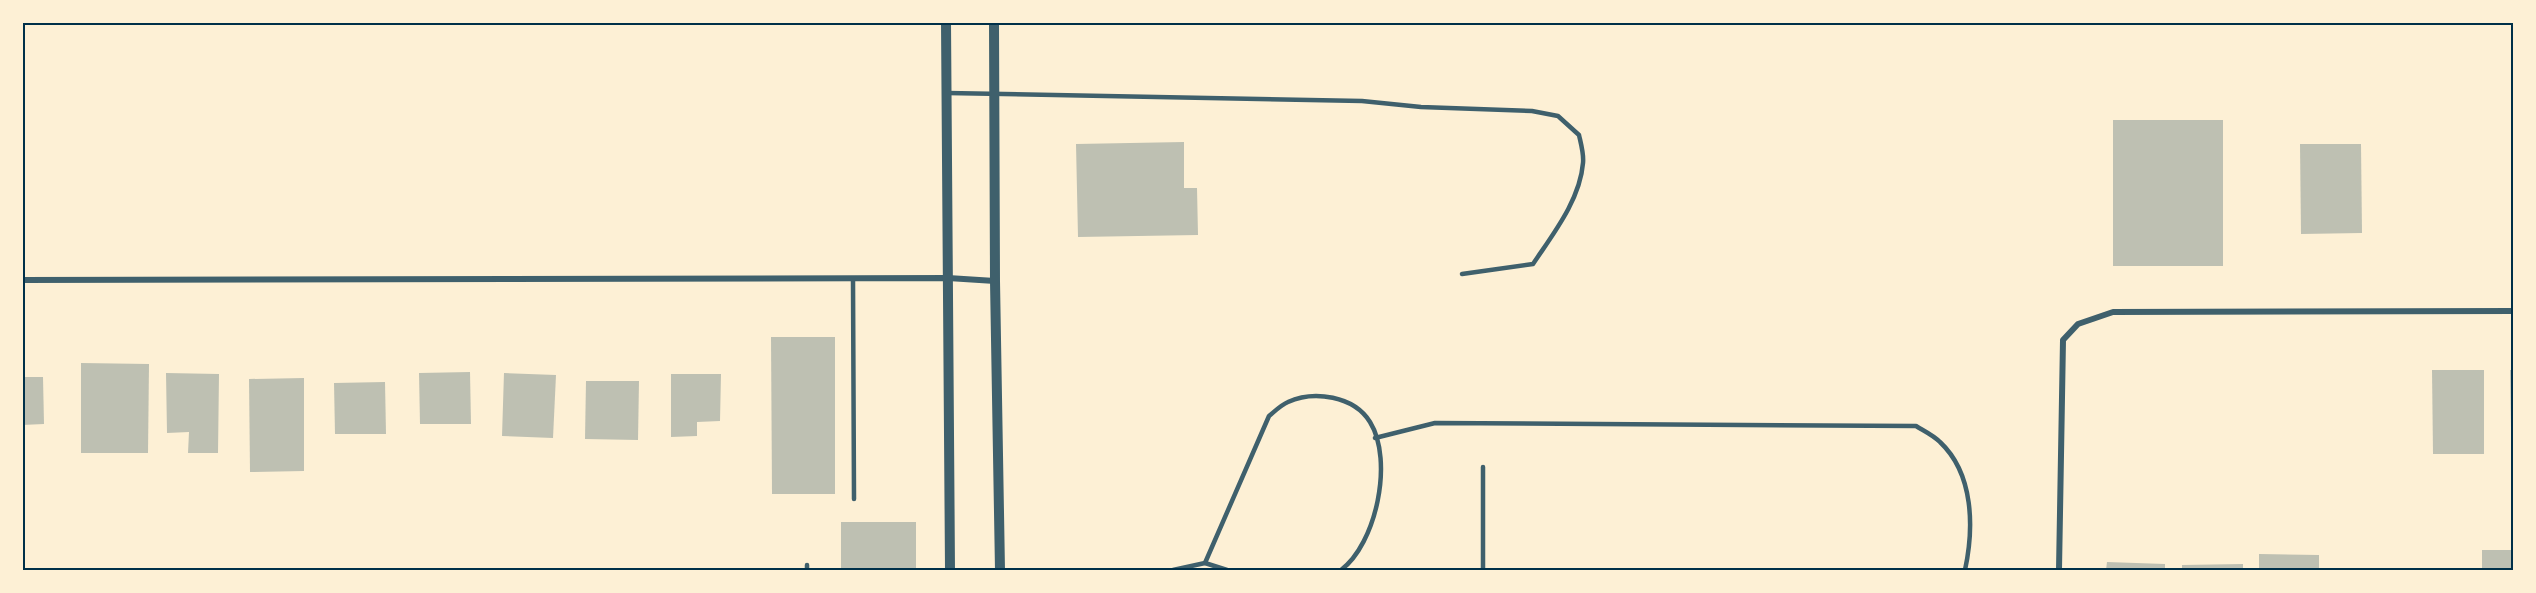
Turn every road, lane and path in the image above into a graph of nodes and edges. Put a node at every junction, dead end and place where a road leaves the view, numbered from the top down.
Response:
1 (945, 22) edge
2 (994, 22) edge
3 (946, 93) junction
4 (994, 93) junction
5 (1462, 274) dead end
6 (948, 278) junction
7 (22, 280) edge
8 (853, 280) junction
9 (995, 281) junction
10 (2514, 311) edge
11 (1375, 438) junction
12 (1483, 467) dead end
13 (854, 499) dead end
14 (1205, 563) junction
15 (950, 570) edge
16 (1000, 570) edge
17 (1173, 570) edge
18 (1227, 570) edge
19 (1341, 570) edge
20 (1483, 570) edge
21 (1965, 570) edge
22 (2059, 570) edge

1 - 3 street
2 - 4 street
3 - 4 lane
3 - 6 street
4 - 5 lane
4 - 9 street
6 - 8 street
6 - 9 street
6 - 15 street
7 - 8 street
8 - 13 lane
9 - 16 street
10 - 22 street
11 - 14 lane
11 - 19 lane
11 - 21 lane
12 - 20 lane
14 - 17 lane
14 - 18 lane

